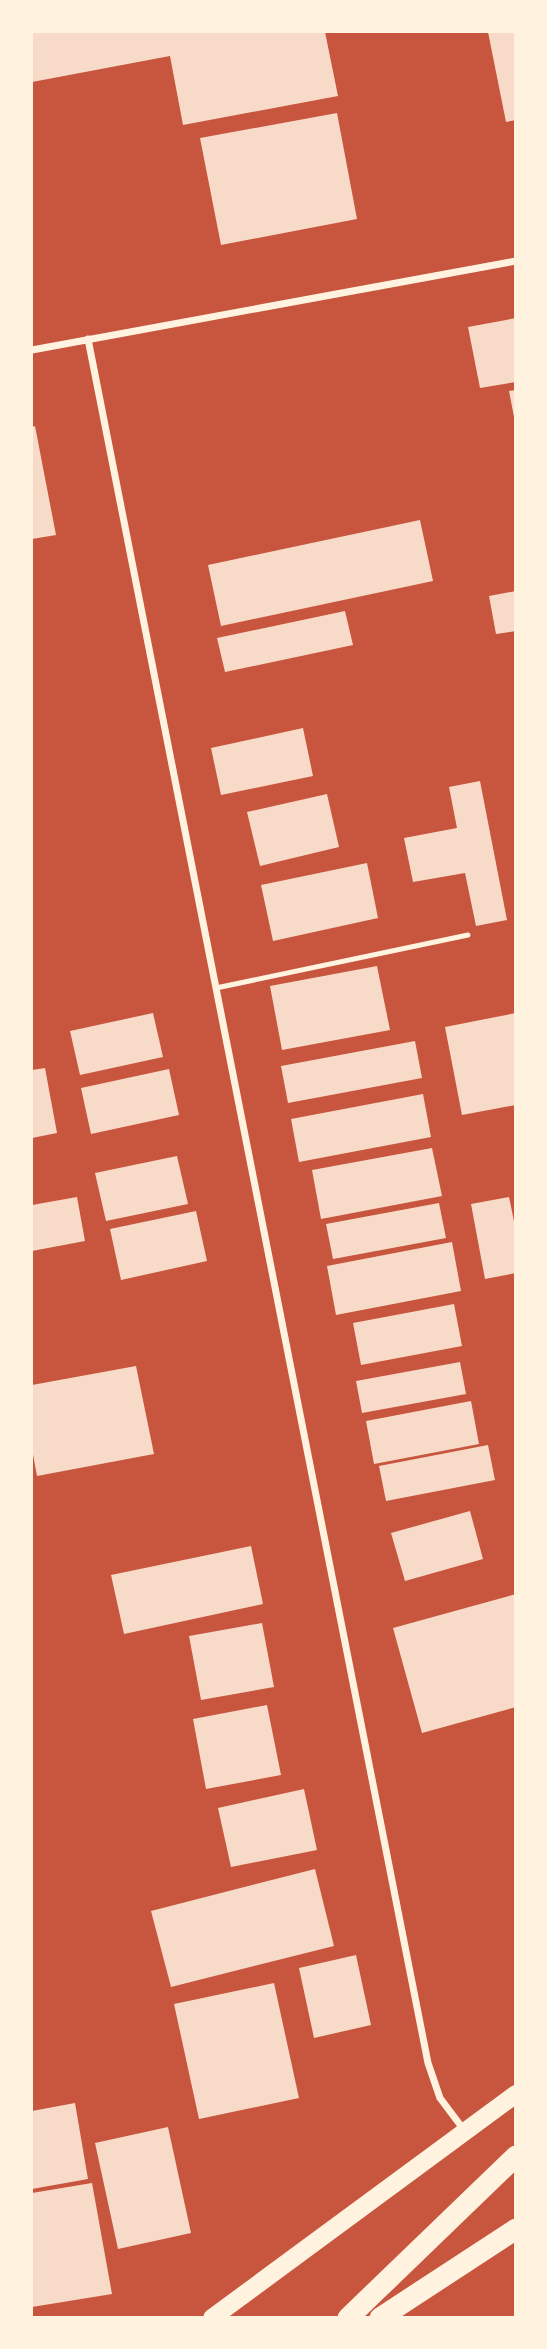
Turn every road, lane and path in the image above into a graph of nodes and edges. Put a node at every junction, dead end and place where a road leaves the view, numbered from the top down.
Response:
1 (516, 261) edge
2 (88, 339) junction
3 (32, 350) edge
4 (468, 935) dead end
5 (216, 988) junction
6 (516, 2094) edge
7 (465, 2131) junction
8 (516, 2156) edge
9 (516, 2229) edge
10 (212, 2318) edge
11 (348, 2318) edge
12 (380, 2318) edge

1 - 2 street
2 - 3 street
2 - 5 street
4 - 5 lane
5 - 7 street
6 - 7 main road
7 - 10 main road
8 - 11 highway
9 - 12 highway

